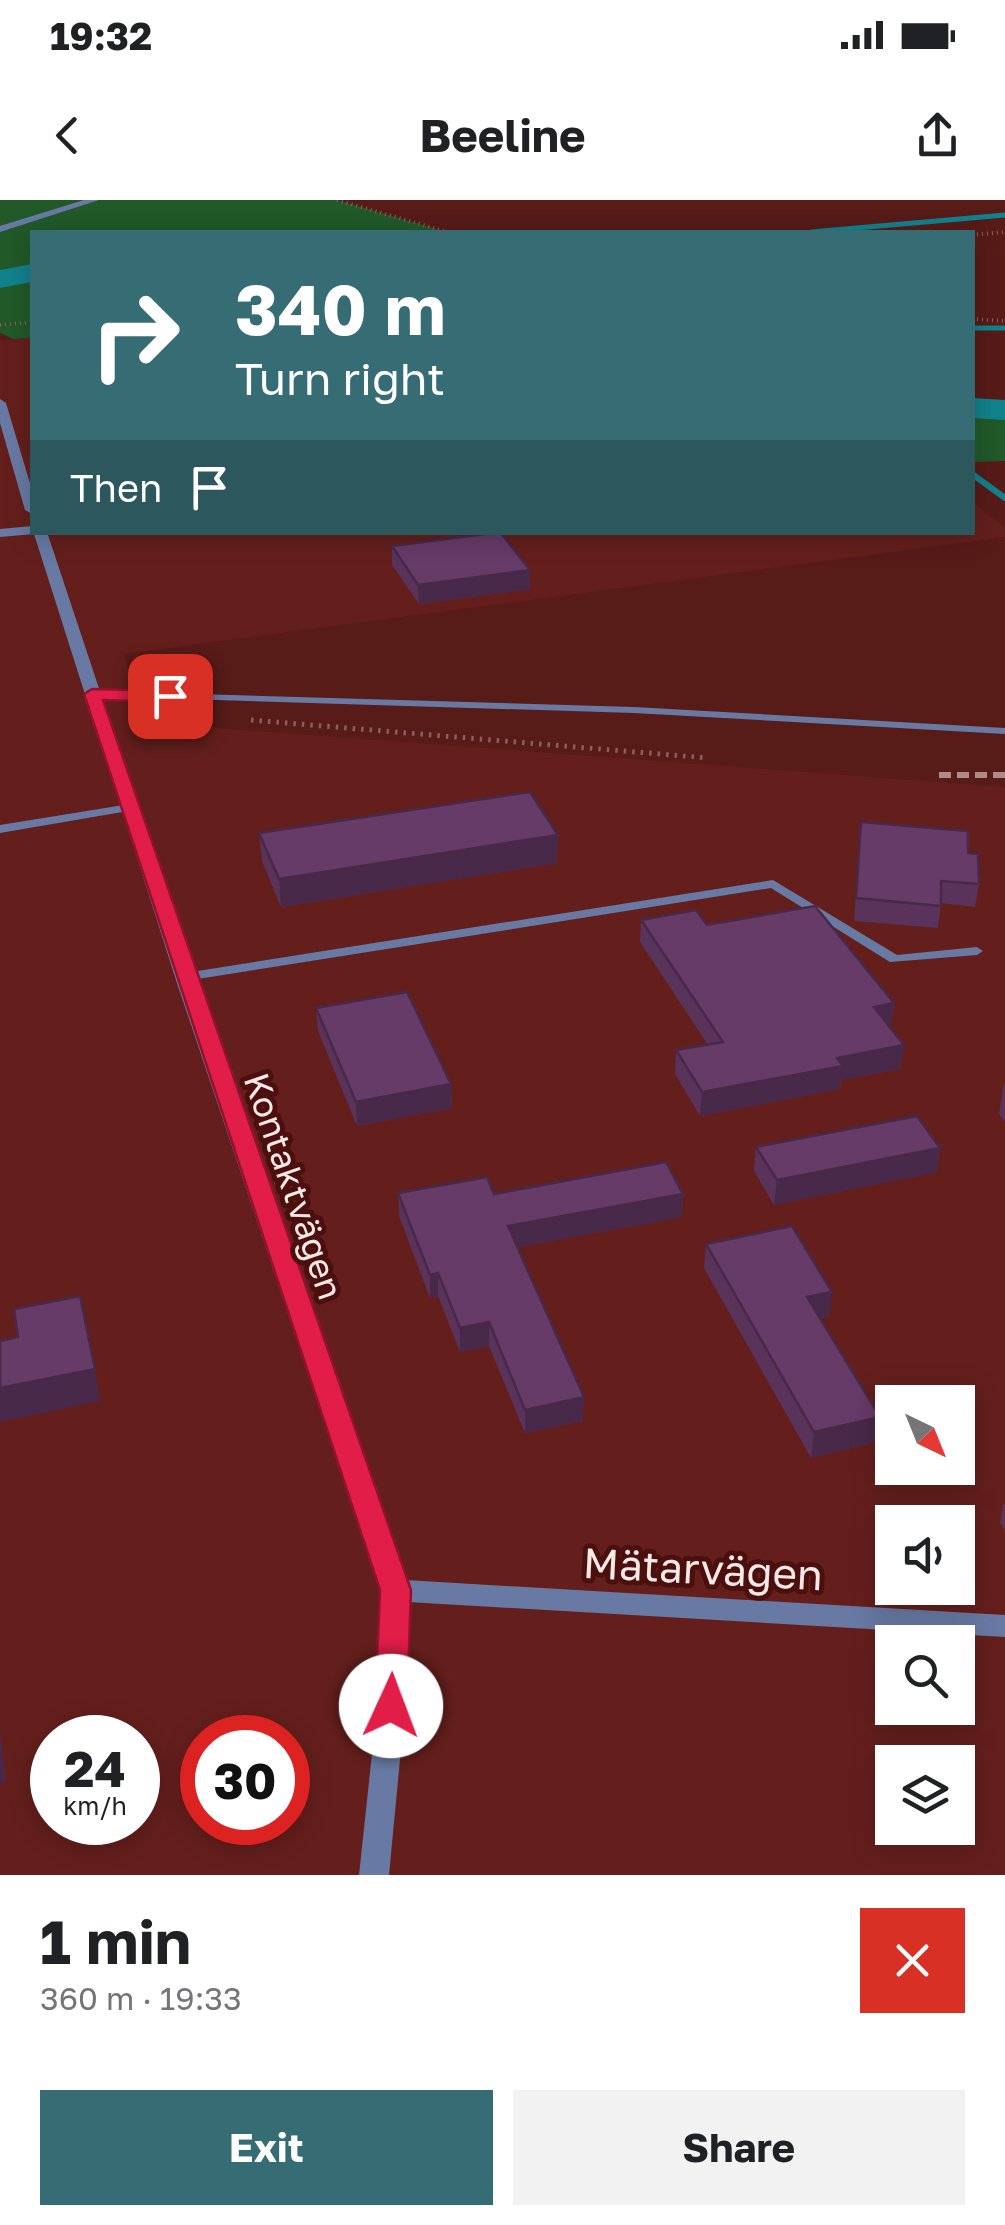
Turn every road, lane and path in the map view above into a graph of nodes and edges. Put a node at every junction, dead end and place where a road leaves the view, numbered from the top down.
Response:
1 (94, 200) edge
2 (337, 200) edge
3 (0, 229) edge
4 (440, 230) edge
5 (1005, 232) edge
6 (975, 235) edge
7 (975, 319) edge
8 (1005, 321) edge
9 (30, 322) edge
10 (0, 324) edge
11 (0, 403) edge
12 (30, 503) edge
13 (30, 530) edge
14 (0, 533) edge
15 (41, 535) edge
16 (92, 694) junction
17 (238, 718) dead end
18 (1005, 731) edge
19 (708, 758) dead end
20 (130, 808) junction
21 (0, 829) edge
22 (977, 951) dead end
23 (185, 977) junction
24 (396, 1590) junction
25 (1005, 1626) edge
26 (374, 1875) edge

1 - 3 street
2 - 4 path
5 - 6 path
7 - 8 path
9 - 10 path
11 - 12 street
13 - 14 street
15 - 16 street, Kontaktvägen
16 - 18 lane
16 - 20 street, Kontaktvägen
17 - 19 path
20 - 21 lane
20 - 23 street, Kontaktvägen
22 - 23 lane
23 - 24 street, Kontaktvägen
24 - 25 street, Mätarvägen
24 - 26 street, Kontaktvägen

